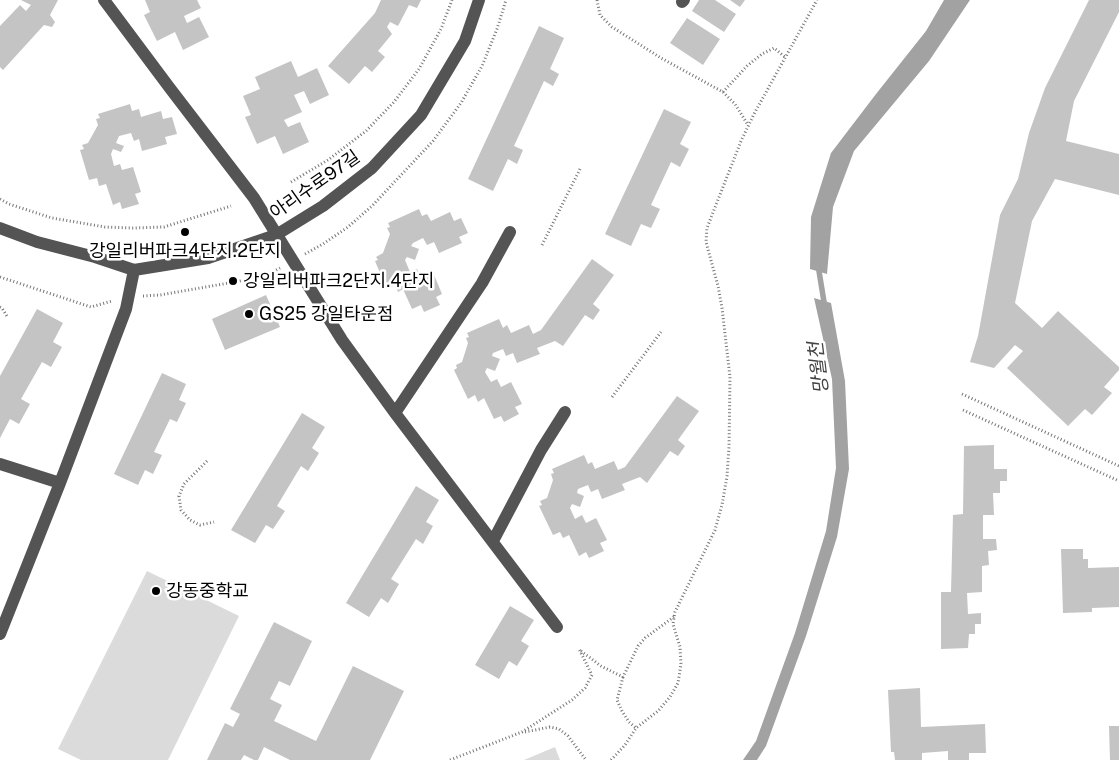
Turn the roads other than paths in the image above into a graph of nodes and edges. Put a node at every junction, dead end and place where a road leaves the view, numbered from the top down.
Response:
1 (104, 0) edge
2 (479, 0) edge
3 (0, 228) edge
4 (510, 232) dead end
5 (276, 235) junction
6 (134, 270) junction
7 (565, 412) dead end
8 (395, 414) junction
9 (0, 464) edge
10 (60, 484) junction
11 (493, 541) junction
12 (557, 627) dead end
13 (0, 634) edge

1 - 5 street
2 - 5 street, 아리수로97길
3 - 6 street, 아리수로97길
4 - 8 street
5 - 6 street, 아리수로97길
5 - 8 street
6 - 10 street
7 - 11 street
8 - 11 street
9 - 10 street
10 - 13 street
11 - 12 street

